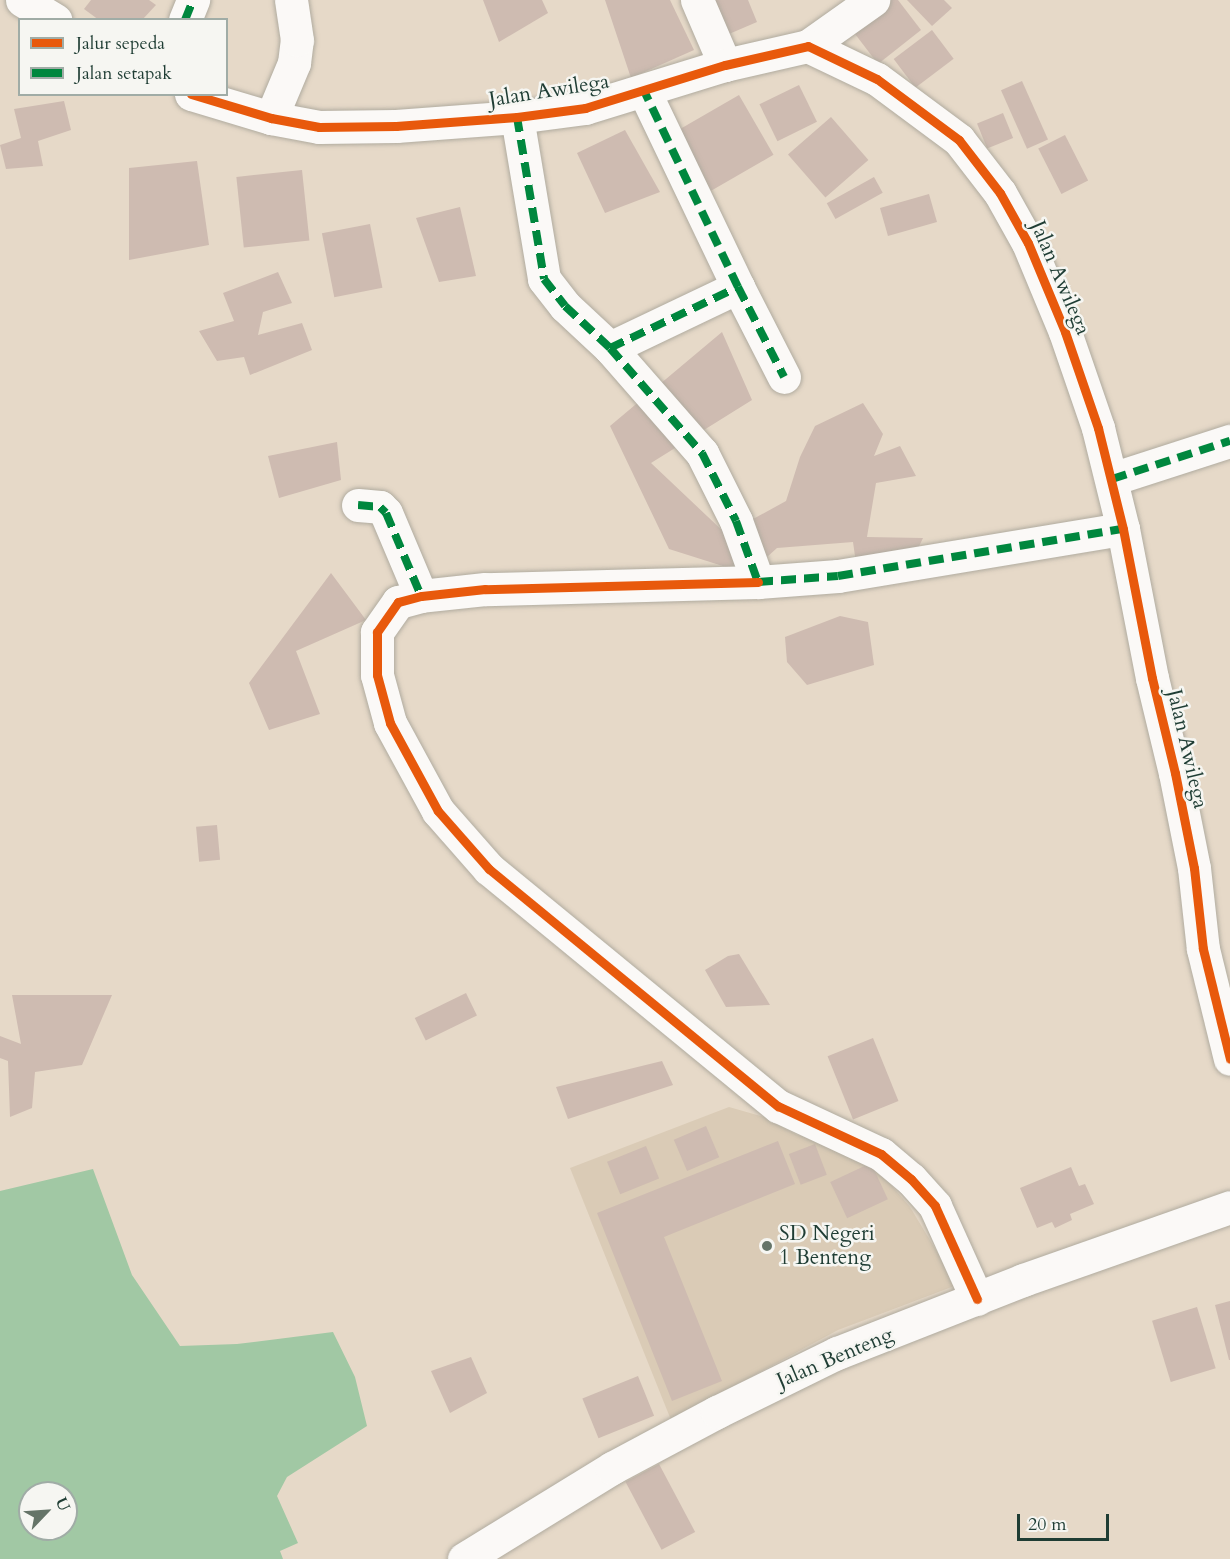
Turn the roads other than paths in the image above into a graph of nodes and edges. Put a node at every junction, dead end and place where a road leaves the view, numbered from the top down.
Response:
1 (22, 0) edge
2 (193, 0) edge
3 (291, 0) edge
4 (698, 0) edge
5 (873, 0) edge
6 (52, 18) edge
7 (186, 18) edge
8 (808, 46) junction
9 (725, 64) junction
10 (644, 91) junction
11 (198, 96) edge
12 (517, 117) junction
13 (271, 118) junction
14 (738, 287) junction
15 (610, 348) junction
16 (784, 377) dead end
17 (1230, 441) edge
18 (1112, 479) junction
19 (358, 505) dead end
20 (1123, 529) junction
21 (758, 582) junction
22 (422, 596) junction
23 (1230, 1059) edge
24 (1230, 1207) edge
25 (977, 1299) junction
26 (464, 1559) edge

1 - 6 street
2 - 7 street
3 - 13 street
4 - 9 street
5 - 8 street
8 - 9 street, Jalan Awilega
8 - 18 street, Jalan Awilega
9 - 10 street, Jalan Awilega
10 - 12 street, Jalan Awilega
10 - 14 street
11 - 13 street, Jalan Awilega
12 - 13 street, Jalan Awilega
12 - 15 street
14 - 15 street
14 - 16 street
15 - 21 street
17 - 18 street
18 - 20 street, Jalan Awilega
19 - 22 street
20 - 21 street
20 - 23 street, Jalan Awilega
21 - 22 street
22 - 25 street
24 - 25 street, Jalan Benteng
25 - 26 street, Jalan Benteng

